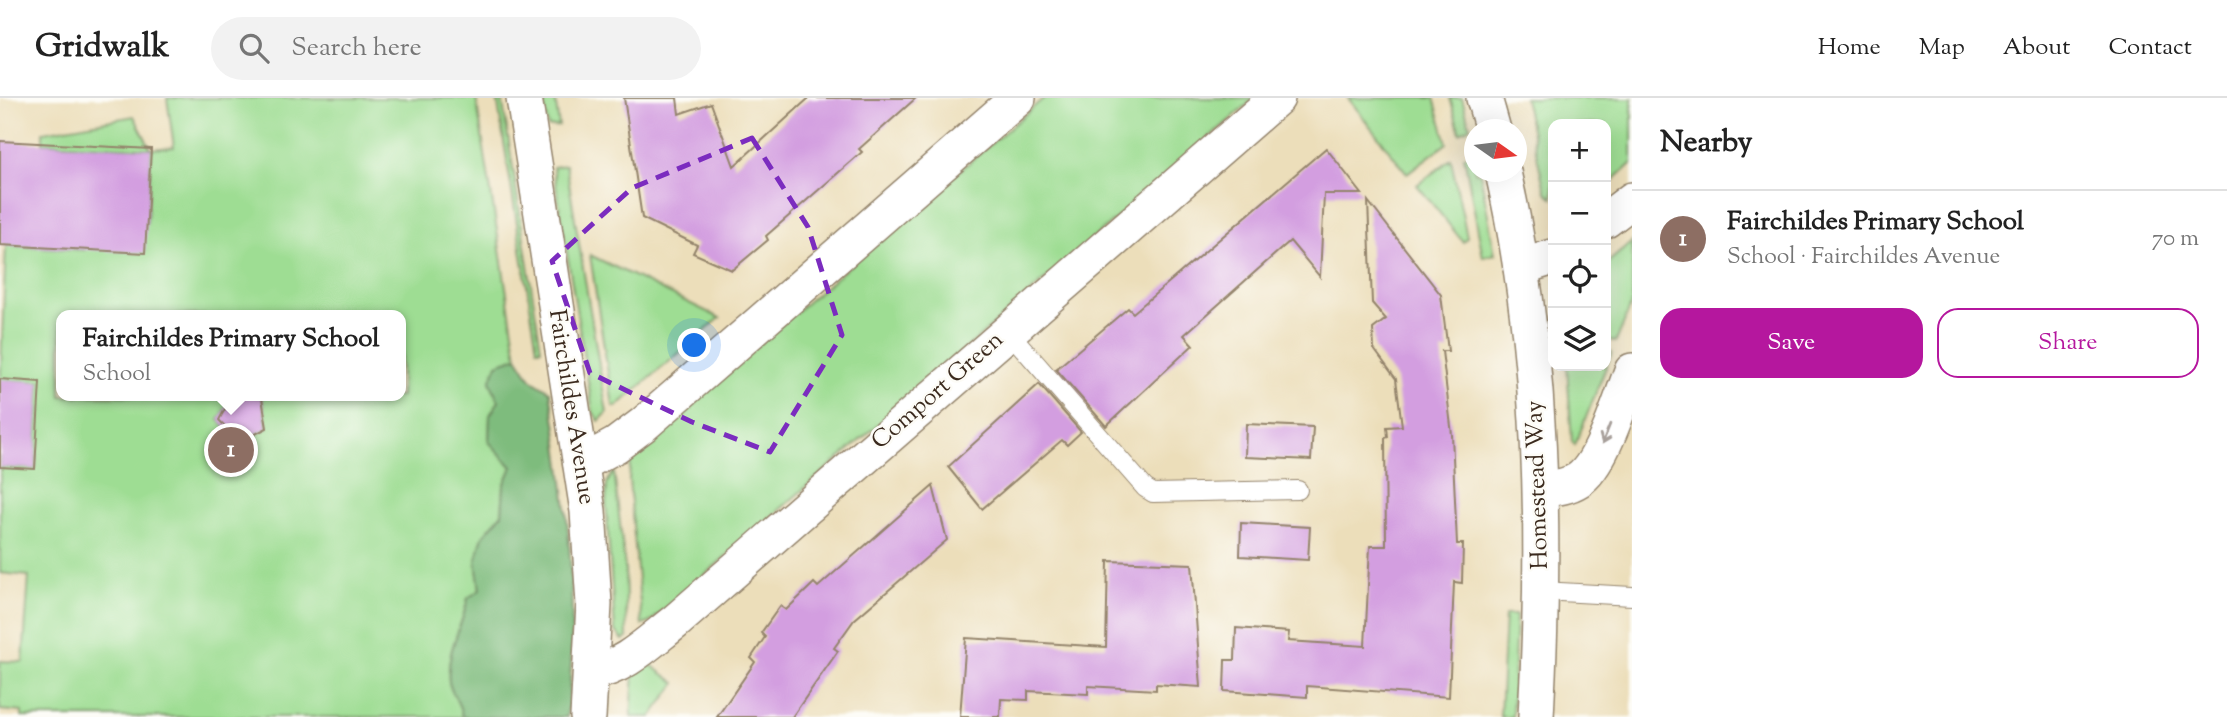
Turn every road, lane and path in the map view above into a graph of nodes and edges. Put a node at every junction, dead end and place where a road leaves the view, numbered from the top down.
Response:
1 (524, 98) edge
2 (1018, 98) edge
3 (1277, 98) edge
4 (1485, 98) edge
5 (1490, 119) edge
6 (1507, 182) edge
7 (1632, 200) edge
8 (1611, 216) edge
9 (1537, 262) edge
10 (1007, 330) junction
11 (1632, 371) edge
12 (581, 464) junction
13 (1298, 490) dead end
14 (1541, 490) junction
15 (1542, 591) junction
16 (1632, 596) edge
17 (592, 672) junction
18 (588, 717) edge
19 (1536, 717) edge

1 - 12 street, Fairchildes Avenue
2 - 12 street
3 - 10 street, Comport Green
4 - 5 street
6 - 9 street, Homestead Way
7 - 8 street
9 - 14 street, Homestead Way
10 - 13 lane
10 - 17 street, Comport Green
11 -> 14 street
12 - 17 street, Fairchildes Avenue
14 - 15 street, Homestead Way
15 - 16 lane
15 - 19 street, Homestead Way
17 - 18 street, Fairchildes Avenue

